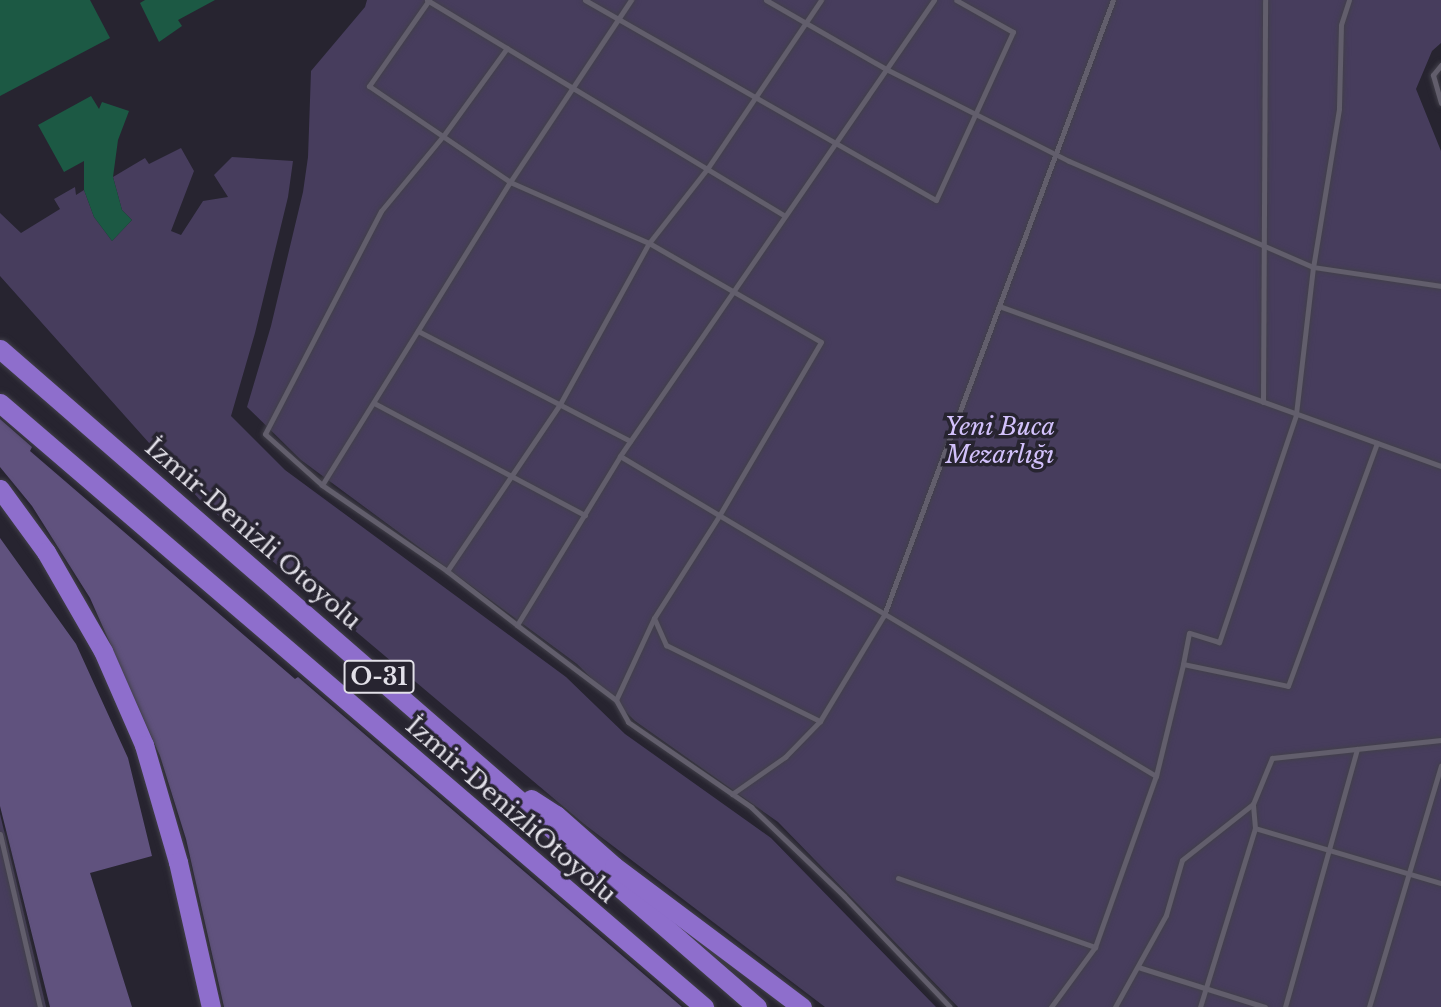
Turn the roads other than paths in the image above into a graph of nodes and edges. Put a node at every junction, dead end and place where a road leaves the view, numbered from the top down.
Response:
1 (429, 0) edge
2 (585, 0) edge
3 (631, 0) edge
4 (766, 0) edge
5 (821, 0) edge
6 (934, 0) edge
7 (956, 0) edge
8 (1113, 0) edge
9 (1265, 0) edge
10 (1349, 0) edge
11 (618, 20) junction
12 (807, 24) junction
13 (507, 48) junction
14 (1441, 65) edge
15 (887, 69) junction
16 (574, 88) junction
17 (756, 99) junction
18 (1441, 103) edge
19 (974, 113) junction
20 (443, 136) junction
21 (835, 143) junction
22 (1056, 155) junction
23 (707, 169) junction
24 (510, 181) junction
25 (785, 216) junction
26 (649, 243) junction
27 (1263, 246) junction
28 (1313, 267) junction
29 (1441, 286) edge
30 (733, 291) junction
31 (999, 306) junction
32 (418, 331) junction
33 (0, 349) edge
34 (374, 402) junction
35 (1263, 402) junction
36 (0, 403) edge
37 (560, 404) junction
38 (1296, 415) junction
39 (630, 440) junction
40 (1377, 443) junction
41 (620, 456) junction
42 (1441, 466) edge
43 (510, 475) junction
44 (322, 485) junction
45 (0, 489) edge
46 (585, 515) junction
47 (719, 516) junction
48 (447, 571) junction
49 (884, 615) junction
50 (654, 618) junction
51 (517, 625) junction
52 (1182, 664) junction
53 (615, 700) junction
54 (820, 722) junction
55 (1441, 740) edge
56 (1357, 749) junction
57 (469, 758) junction
58 (1441, 766) edge
59 (1156, 776) junction
60 (732, 794) junction
61 (1253, 804) junction
62 (1255, 828) junction
63 (0, 834) edge
64 (1329, 850) junction
65 (1409, 873) junction
66 (898, 878) dead end
67 (1441, 883) edge
68 (1095, 947) junction
69 (1139, 967) junction
70 (1205, 990) junction
71 (40, 1007) edge
72 (211, 1007) edge
73 (704, 1007) edge
74 (757, 1007) edge
75 (802, 1007) edge
76 (950, 1007) edge
77 (1051, 1007) edge
78 (1115, 1007) edge
79 (1200, 1007) edge
80 (1265, 1007) edge
81 (1284, 1007) edge
82 (1369, 1007) edge

1 - 13 lane
1 - 20 lane
2 - 11 lane
3 - 11 lane
4 - 12 lane
5 - 12 lane
6 - 15 lane
7 - 19 lane
8 - 22 lane
9 - 27 lane
10 - 28 lane
11 - 16 lane
11 - 17 lane
12 - 15 lane
12 - 17 lane
13 - 16 lane
13 - 20 lane
14 - 18 lane
15 - 19 lane
15 - 21 lane
16 - 23 lane
16 - 24 lane
17 - 21 lane
17 - 23 lane
19 - 21 lane
19 - 22 lane
20 - 24 lane
20 - 44 lane
21 - 25 lane
22 - 27 lane
22 - 31 lane
23 - 25 lane
23 - 26 lane
24 - 26 lane
24 - 32 lane
25 - 30 lane
26 - 30 lane
26 - 37 lane
27 - 28 lane
27 - 35 lane
28 - 29 lane
28 - 38 lane
30 - 39 lane
30 - 47 lane
31 - 35 lane
31 - 49 lane
32 - 34 lane
32 - 37 lane
33 - 57 highway, İzmir-Denizli Otoyolu / O-31
34 - 43 lane
34 - 44 lane
35 - 38 lane
36 - 73 highway, İzmir-DenizliOtoyolu / O-31
37 - 39 lane
37 - 43 lane
38 - 40 lane
38 - 52 lane
39 - 41 lane
40 - 42 lane
40 - 52 lane
41 - 46 lane
41 - 47 lane
43 - 46 lane
43 - 48 lane
44 - 48 lane
45 - 72 highway
46 - 51 lane
47 - 49 lane
47 - 50 lane
48 - 51 lane
49 - 54 lane
49 - 59 lane
50 - 53 lane
50 - 54 lane
51 - 53 lane
52 - 59 lane
53 - 60 lane
54 - 60 lane
55 - 56 lane
56 - 61 lane
56 - 64 lane
57 - 74 highway, İzmir-Denizli Otoyolu / O-31
57 - 75 highway
58 - 65 lane
59 - 68 lane
60 - 76 lane
61 - 62 lane
61 - 69 lane
62 - 64 lane
62 - 70 lane
63 - 71 lane
64 - 65 lane
64 - 81 lane
65 - 67 lane
65 - 82 lane
66 - 68 lane
68 - 77 lane
69 - 70 lane
69 - 78 lane
70 - 79 lane
70 - 80 lane

